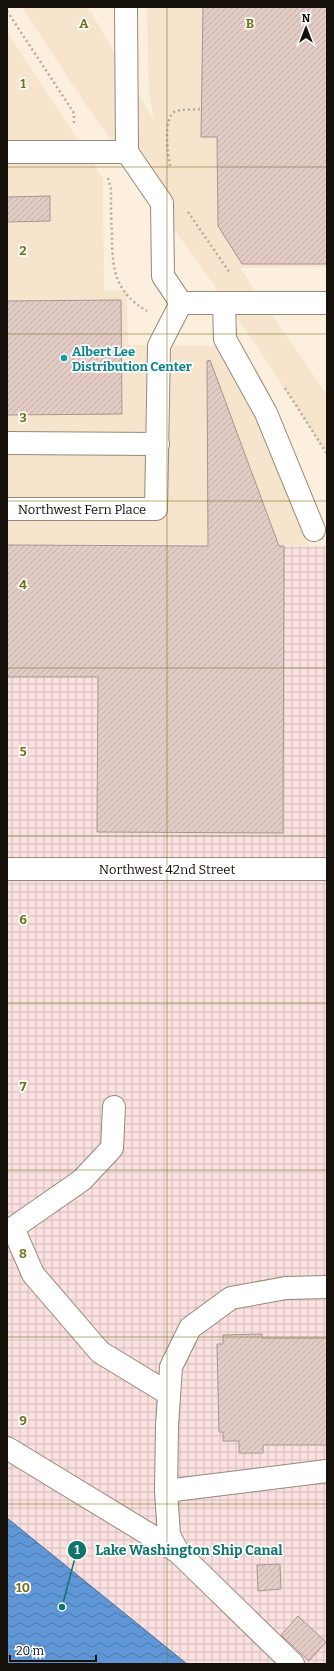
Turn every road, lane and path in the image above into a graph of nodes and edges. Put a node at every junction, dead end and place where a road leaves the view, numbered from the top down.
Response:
1 (126, 7) edge
2 (7, 11) edge
3 (201, 109) dead end
4 (74, 122) dead end
5 (7, 152) edge
6 (127, 152) junction
7 (170, 172) dead end
8 (108, 177) dead end
9 (185, 207) dead end
10 (230, 272) dead end
11 (181, 303) junction
12 (224, 303) junction
13 (327, 303) edge
14 (148, 312) dead end
15 (282, 384) dead end
16 (7, 443) edge
17 (158, 444) junction
18 (327, 454) edge
19 (7, 509) edge
20 (314, 530) dead end
21 (7, 869) edge
22 (327, 869) edge
23 (114, 1107) dead end
24 (327, 1287) edge
25 (169, 1394) junction
26 (7, 1448) edge
27 (327, 1471) edge
28 (166, 1491) junction
29 (178, 1552) junction
30 (293, 1664) edge

1 - 6 street
2 - 4 path
3 - 7 path
5 - 6 street
6 - 11 street
8 - 14 path
9 - 10 path
11 - 12 street
11 - 17 street
12 - 13 street
12 - 20 street
15 - 18 path
16 - 17 street
17 - 19 street, Northwest Fern Place
21 - 22 street, Northwest 42nd Street
23 - 25 street
24 - 25 street
25 - 28 street
26 - 29 street
27 - 28 street
28 - 29 street
29 - 30 street

